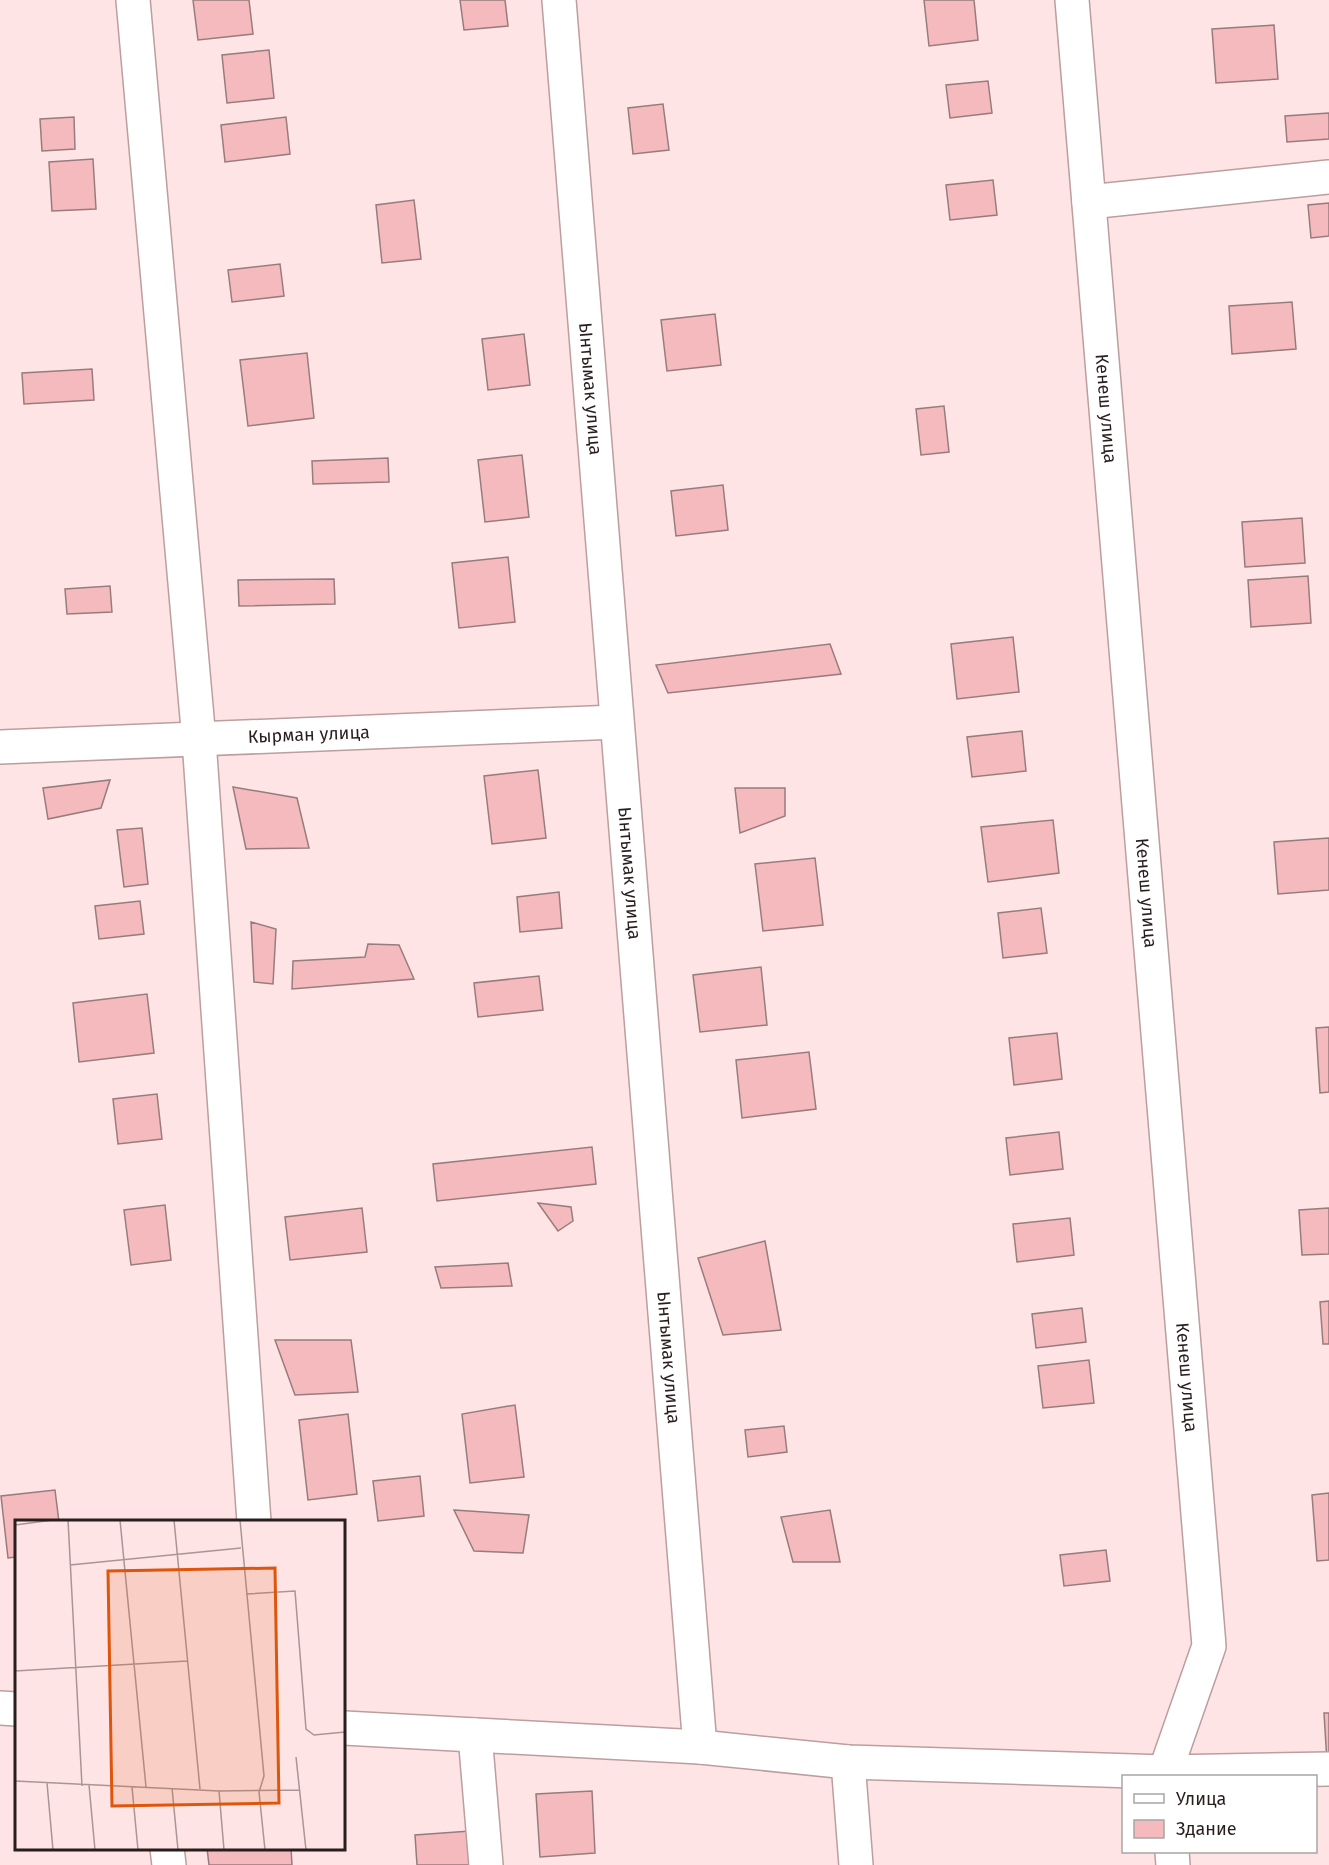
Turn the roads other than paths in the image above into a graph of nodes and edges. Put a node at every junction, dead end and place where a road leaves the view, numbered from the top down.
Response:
1 (133, 0) edge
2 (559, 0) edge
3 (1072, 0) edge
4 (1329, 177) edge
5 (1089, 202) junction
6 (616, 722) junction
7 (200, 740) junction
8 (0, 747) edge
9 (254, 1520) edge
10 (0, 1708) edge
11 (15, 1709) edge
12 (345, 1728) edge
13 (475, 1735) junction
14 (700, 1747) junction
15 (848, 1762) junction
16 (1329, 1769) edge
17 (1165, 1774) edge
18 (167, 1850) edge
19 (169, 1865) edge
20 (486, 1865) edge
21 (856, 1865) edge

1 - 7 street
2 - 6 street, Ынтымак улица
3 - 5 street, Кенеш улица
4 - 5 street
5 - 17 street, Кенеш улица
6 - 7 street, Кырман улица
6 - 14 street, Ынтымак улица
7 - 8 street, Кырман улица
7 - 9 street
10 - 11 street
12 - 13 street
13 - 14 street
13 - 20 street
14 - 15 street
15 - 17 street
15 - 21 street
16 - 17 street
18 - 19 street

